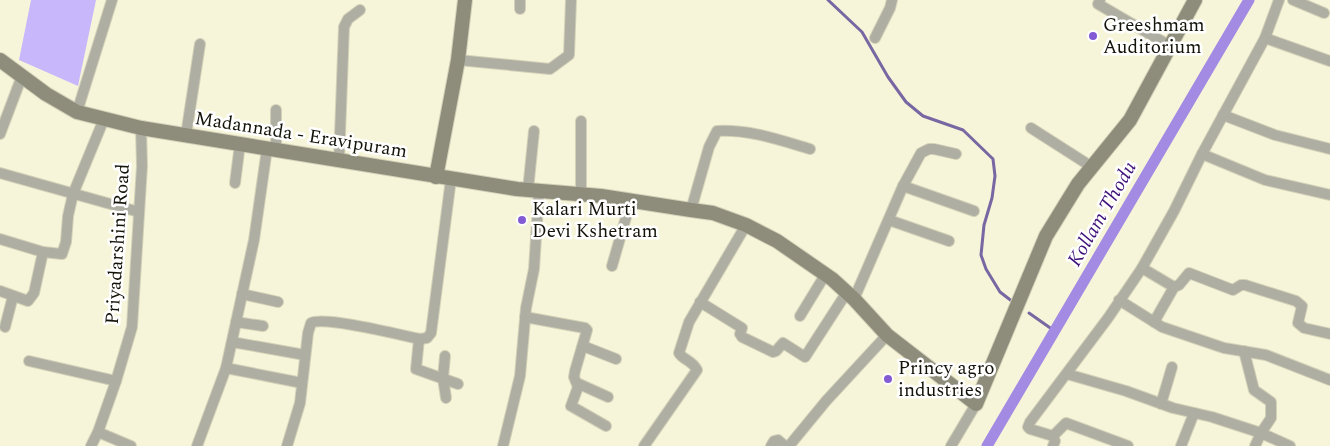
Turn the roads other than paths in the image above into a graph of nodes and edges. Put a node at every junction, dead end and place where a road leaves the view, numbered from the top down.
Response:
1 (112, 0) edge
2 (465, 0) edge
3 (571, 0) edge
4 (892, 0) edge
5 (1100, 0) edge
6 (1196, 0) edge
7 (1279, 0) edge
8 (1293, 0) edge
9 (360, 10) dead end
10 (1324, 13) dead end
11 (875, 38) dead end
12 (1265, 38) junction
13 (200, 44) dead end
14 (1170, 46) junction
15 (0, 60) edge
16 (458, 60) junction
17 (1330, 62) edge
18 (22, 76) junction
19 (276, 110) dead end
20 (77, 112) junction
21 (1223, 115) junction
22 (104, 119) junction
23 (581, 121) dead end
24 (141, 128) junction
25 (1031, 128) dead end
26 (534, 131) dead end
27 (0, 134) edge
28 (186, 135) junction
29 (240, 144) junction
30 (1330, 148) edge
31 (810, 149) dead end
32 (271, 150) junction
33 (956, 154) dead end
34 (1202, 154) junction
35 (339, 161) junction
36 (1092, 167) junction
37 (0, 173) edge
38 (436, 177) junction
39 (451, 179) junction
40 (235, 183) dead end
41 (904, 186) junction
42 (534, 191) junction
43 (73, 194) junction
44 (581, 194) junction
45 (1330, 195) edge
46 (631, 200) junction
47 (691, 210) junction
48 (974, 211) dead end
49 (139, 212) junction
50 (889, 220) junction
51 (746, 225) junction
52 (0, 239) edge
53 (949, 241) dead end
54 (43, 252) junction
55 (612, 266) dead end
56 (1142, 268) junction
57 (825, 274) junction
58 (1174, 287) junction
59 (0, 291) edge
60 (242, 294) junction
61 (850, 295) junction
62 (14, 296) junction
63 (1119, 300) junction
64 (278, 302) dead end
65 (700, 302) junction
66 (800, 316) dead end
67 (525, 317) junction
68 (236, 322) junction
69 (1154, 322) junction
70 (263, 326) dead end
71 (5, 327) dead end
72 (1330, 334) edge
73 (887, 335) junction
74 (419, 339) junction
75 (232, 342) junction
76 (582, 346) junction
77 (1244, 351) junction
78 (305, 355) junction
79 (445, 356) dead end
80 (616, 359) dead end
81 (29, 361) dead end
82 (1172, 367) dead end
83 (226, 368) junction
84 (1067, 374) junction
85 (442, 378) junction
86 (1330, 380) edge
87 (116, 381) junction
88 (302, 383) junction
89 (577, 383) junction
90 (458, 384) dead end
91 (608, 396) dead end
92 (446, 398) dead end
93 (976, 404) junction
94 (1161, 404) junction
95 (1194, 413) junction
96 (606, 426) dead end
97 (98, 432) junction
98 (1261, 433) junction
99 (1055, 443) edge
100 (91, 446) edge
101 (132, 446) edge
102 (197, 446) edge
103 (287, 446) edge
104 (503, 446) edge
105 (644, 446) edge
106 (771, 446) edge
107 (785, 446) edge
108 (789, 446) edge
109 (951, 446) edge
110 (1128, 446) edge
111 (1181, 446) edge
112 (1255, 446) edge
113 (1290, 446) edge

1 - 20 street
2 - 16 street
3 - 16 street
4 - 11 street
5 - 14 street
6 - 14 street
7 - 12 street
8 - 10 street
9 - 35 street
12 - 17 street
12 - 21 street
13 - 28 street
14 - 36 street
15 - 18 street, Madannada - Eravipuram
16 - 38 street
18 - 20 street, Madannada - Eravipuram
18 - 27 street
19 - 32 street
20 - 22 street, Madannada - Eravipuram
21 - 30 street
21 - 34 street
22 - 24 street, Madannada - Eravipuram
22 - 43 street
23 - 44 street
24 - 28 street, Madannada - Eravipuram
24 - 49 street, Priyadarshini Road
25 - 36 street
26 - 42 street
28 - 29 street, Madannada - Eravipuram
29 - 32 street, Madannada - Eravipuram
29 - 40 street
31 - 47 street
32 - 35 street, Madannada - Eravipuram
32 - 60 street
33 - 41 street
34 - 45 street
34 - 56 street
35 - 38 street, Madannada - Eravipuram
36 - 93 street
37 - 43 street
38 - 39 street, Madannada - Eravipuram
39 - 42 street, Madannada - Eravipuram
39 - 74 street
41 - 48 street
41 - 50 street
42 - 44 street, Madannada - Eravipuram
42 - 67 street
43 - 49 street
43 - 54 street
44 - 46 street, Madannada - Eravipuram
46 - 47 street, Madannada - Eravipuram
46 - 55 street
47 - 51 street, Madannada - Eravipuram
49 - 87 street, Priyadarshini Road
50 - 53 street
50 - 61 street
51 - 57 street, Madannada - Eravipuram
51 - 65 street
52 - 54 street
54 - 62 street
56 - 58 street
56 - 63 street
57 - 61 street, Madannada - Eravipuram
57 - 66 street
58 - 69 street
58 - 72 street
59 - 62 street
60 - 64 street
60 - 68 street
61 - 65 street
61 - 73 street, Madannada - Eravipuram
62 - 71 street
63 - 69 street
63 - 84 street
65 - 105 street
67 - 76 street
67 - 104 street
68 - 70 street
68 - 75 street
69 - 77 street
73 - 93 street, Madannada - Eravipuram
73 - 108 street
74 - 78 street
74 - 85 street
75 - 78 street
75 - 83 street
76 - 80 street
76 - 89 street
77 - 86 street
77 - 98 street
78 - 88 street
79 - 85 street
81 - 87 street
82 - 94 street
83 - 88 street
83 - 102 street
84 - 94 street
84 - 99 street
85 - 90 street
85 - 92 street
87 - 97 street, Priyadarshini Road
88 - 103 street
89 - 91 street
89 - 96 street
93 - 109 street
94 - 95 street
95 - 98 street
95 - 111 street
97 - 100 street, Priyadarshini Road
97 - 101 street
98 - 112 street
98 - 113 street
99 - 110 street
106 - 107 street

